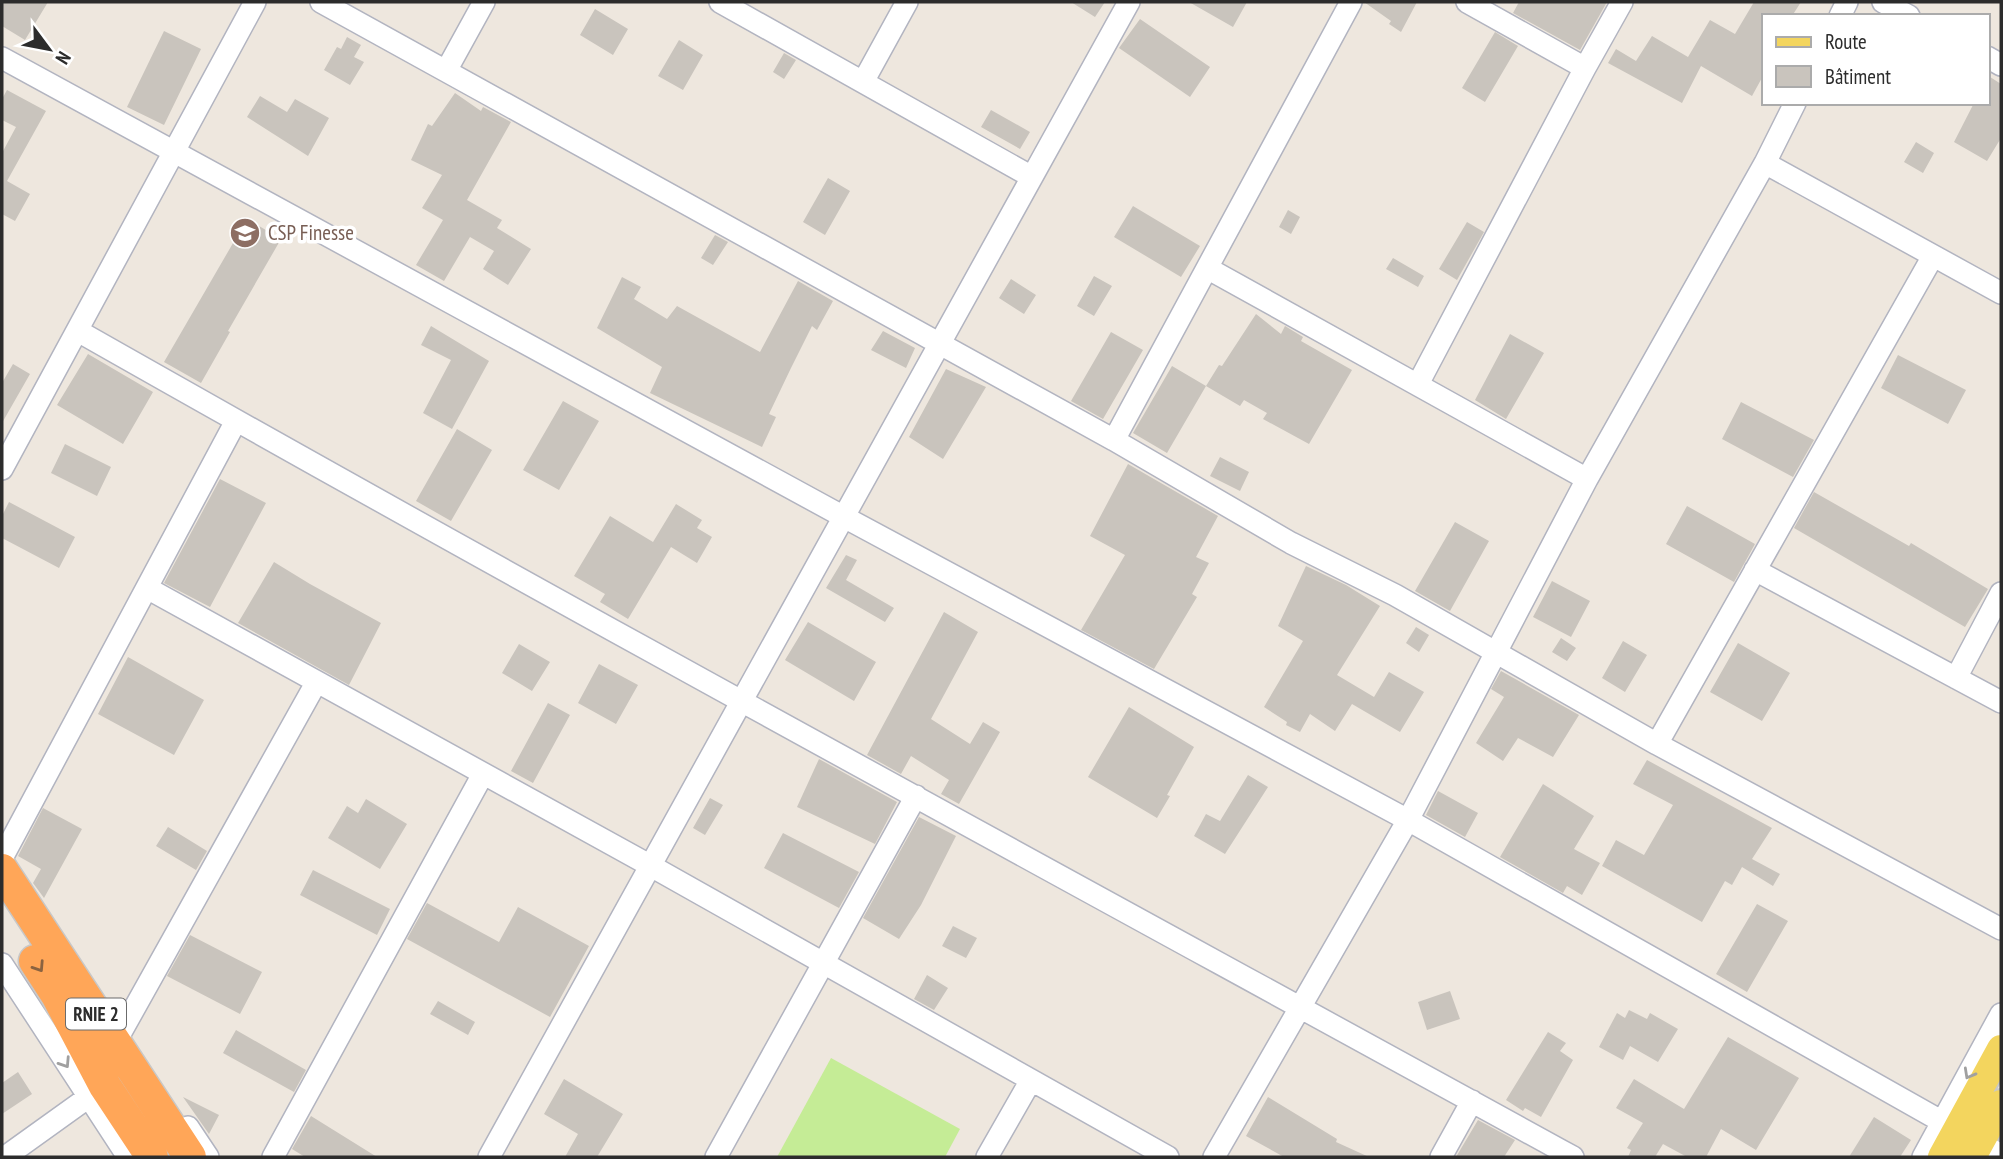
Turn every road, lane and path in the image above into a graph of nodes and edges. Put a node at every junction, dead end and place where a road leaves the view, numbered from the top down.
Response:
1 (255, 2) edge
2 (321, 2) edge
3 (484, 2) edge
4 (720, 2) edge
5 (907, 2) edge
6 (1129, 2) edge
7 (1351, 2) edge
8 (1467, 2) edge
9 (1622, 2) edge
10 (1883, 2) edge
11 (1905, 14) edge
12 (2, 58) edge
13 (1585, 68) junction
14 (446, 71) junction
15 (863, 82) junction
16 (1795, 105) edge
17 (174, 153) junction
18 (1765, 163) junction
19 (1032, 177) junction
20 (1934, 256) junction
21 (1207, 268) junction
22 (2001, 293) edge
23 (78, 331) junction
24 (940, 344) junction
25 (1418, 384) junction
26 (236, 421) junction
27 (1114, 440) junction
28 (2, 469) edge
29 (1587, 479) junction
30 (844, 517) junction
31 (1755, 570) junction
32 (147, 588) junction
33 (2001, 593) edge
34 (1496, 651) junction
35 (1956, 678) junction
36 (316, 683) junction
37 (741, 702) junction
38 (2001, 702) edge
39 (1657, 744) junction
40 (483, 774) junction
41 (916, 796) junction
42 (1408, 820) junction
43 (2, 859) edge
44 (651, 866) junction
45 (2, 910) edge
46 (2001, 929) edge
47 (823, 963) junction
48 (2, 964) edge
49 (1300, 1008) junction
50 (2001, 1014) edge
51 (120, 1035) junction
52 (2001, 1049) edge
53 (1031, 1080) junction
54 (96, 1091) junction
55 (1472, 1101) junction
56 (2001, 1104) edge
57 (1980, 1145) edge
58 (5, 1157) edge
59 (128, 1157) edge
60 (152, 1157) edge
61 (190, 1157) edge
62 (208, 1157) edge
63 (273, 1157) edge
64 (489, 1157) edge
65 (716, 1157) edge
66 (987, 1157) edge
67 (1168, 1157) edge
68 (1214, 1157) edge
69 (1441, 1157) edge
70 (1573, 1157) edge
71 (1923, 1157) edge
72 (1942, 1157) edge

1 - 17 street
2 - 14 street
3 - 14 street
4 - 15 street
5 - 15 street
6 - 19 street
7 - 21 street
8 - 13 street
9 - 13 street
10 - 11 street
12 - 17 street
13 - 25 street
14 - 24 street
15 - 19 street
16 - 18 street
17 - 23 street
17 - 30 street
18 - 20 street
18 - 29 street
19 - 24 street
20 - 22 street
20 - 31 street
21 - 25 street
21 - 27 street
23 - 26 street
23 - 28 street
24 - 27 street
24 - 30 street
25 - 29 street
26 - 32 street
26 - 37 street
27 - 34 street
29 - 34 street
30 - 37 street
30 - 42 street
31 - 35 street
31 - 39 street
32 - 36 street
32 - 43 street
33 - 35 street
34 - 39 street
34 - 42 street
35 - 38 street
36 - 40 street
36 - 51 street
37 - 41 street
37 - 44 street
39 - 46 street
40 - 44 street
40 - 63 street
41 - 47 street
41 - 49 street
42 - 49 street
42 - 57 street
43 - 51 highway, RNIE 2 / RNIE 2
44 - 47 street
44 - 64 street
45 -> 54 highway, RNIE 2 / RNIE 2
47 - 53 street
47 - 65 street
48 -> 54 street
49 - 55 street
49 - 68 street
50 -> 57 street
51 - 61 highway, RNIE 2 / RNIE 2
51 - 62 street
52 - 57 main road
53 - 66 street
53 - 67 street
54 - 58 street
54 - 59 street
54 - 60 highway, RNIE 2 / RNIE 2
55 - 69 street
55 - 70 street
56 - 57 main road
57 - 71 street
57 - 72 main road

